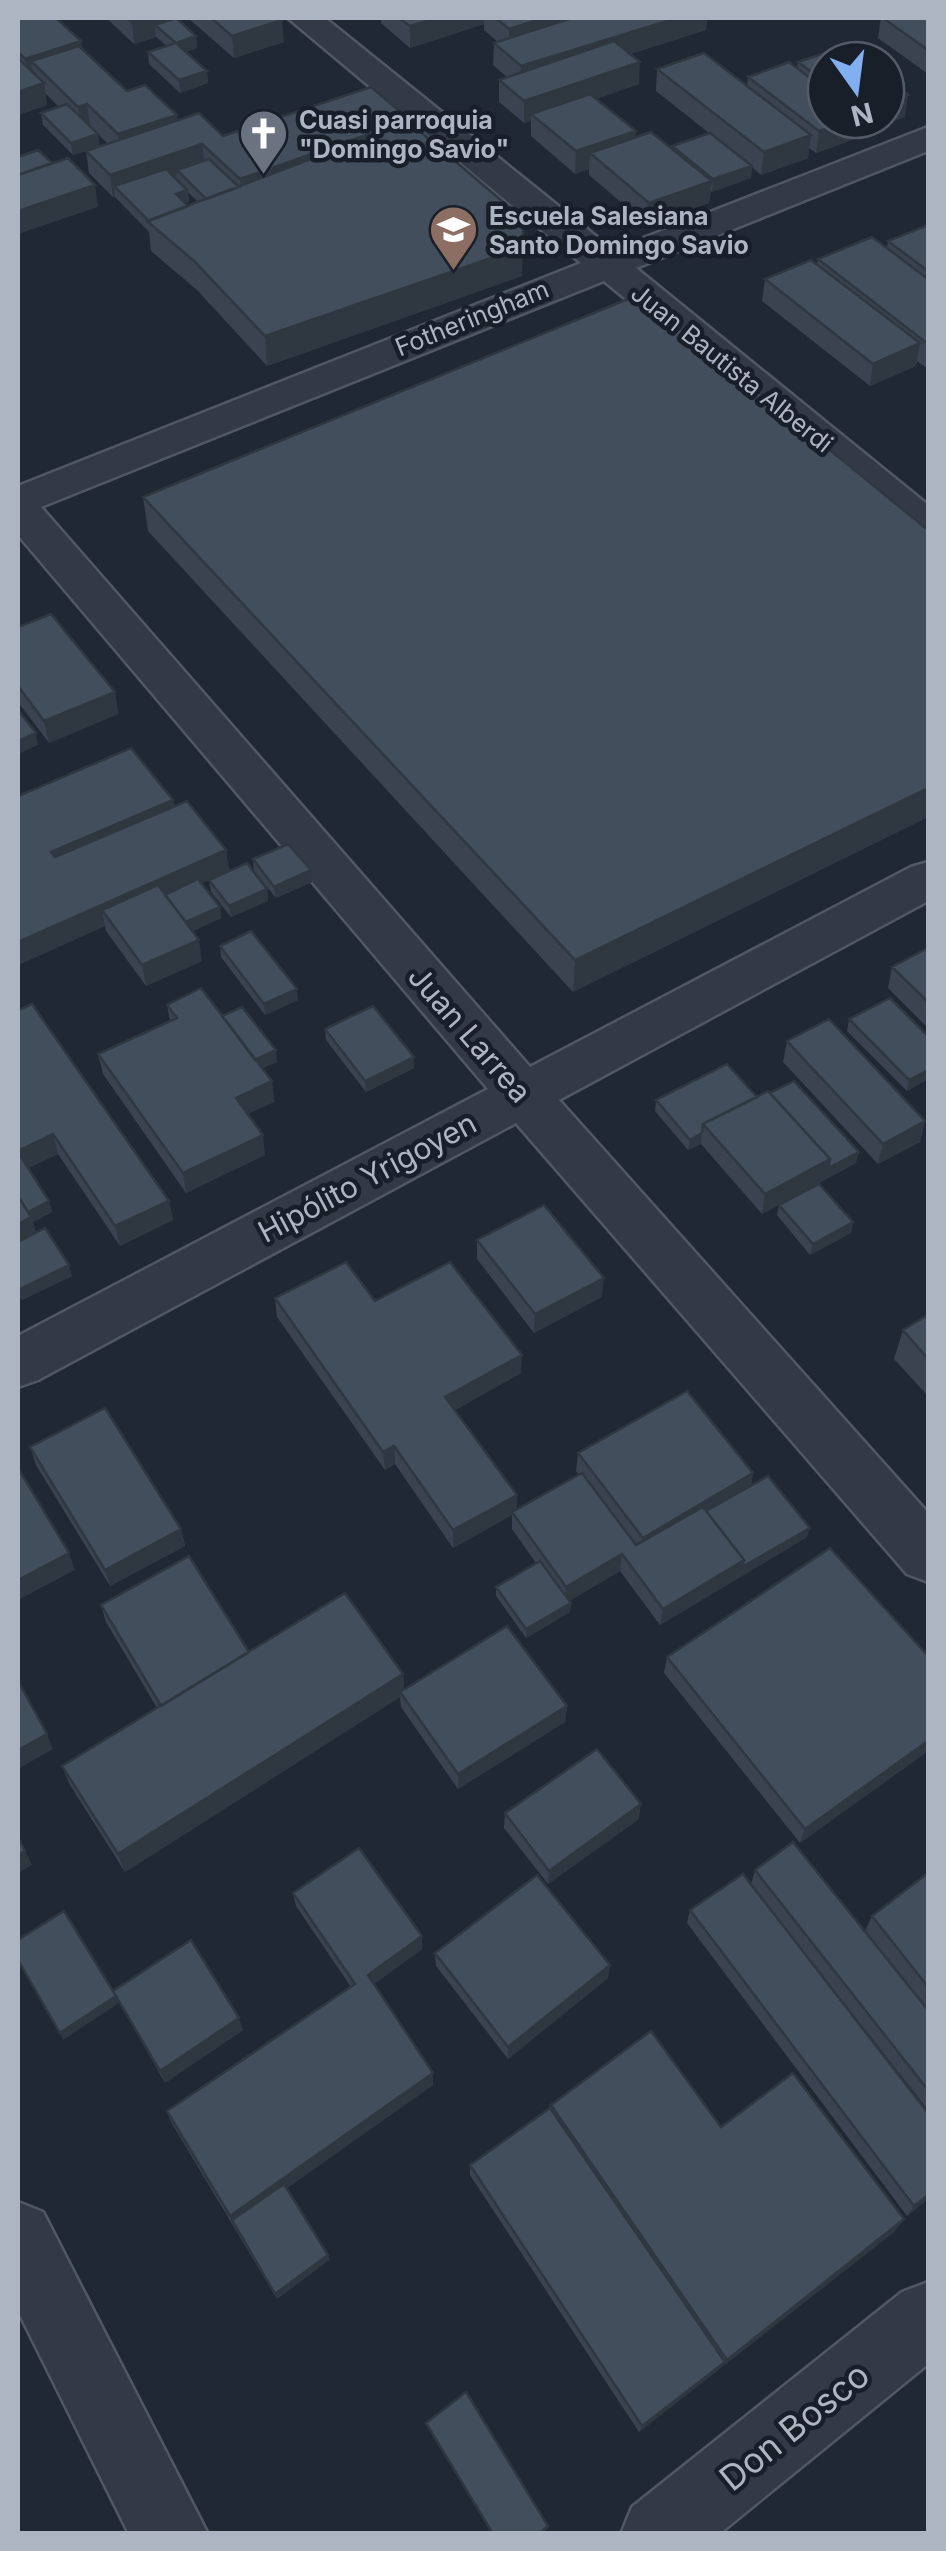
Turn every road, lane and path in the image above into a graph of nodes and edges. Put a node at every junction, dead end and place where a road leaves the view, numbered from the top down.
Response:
1 (305, 18) edge
2 (928, 138) edge
3 (604, 265) junction
4 (18, 504) edge
5 (928, 526) edge
6 (928, 880) edge
7 (523, 1095) junction
8 (18, 1362) edge
9 (928, 1556) edge
10 (18, 2237) edge
11 (928, 2318) edge
12 (170, 2534) edge
13 (659, 2534) edge

1 - 3 street, Juan Bautista Alberdi
2 - 3 street, Fotheringham
3 - 4 street, Fotheringham
3 - 5 street, Juan Bautista Alberdi
4 - 7 street, Juan Larrea
6 - 7 street, Hipólito Yrigoyen
7 - 8 street, Hipólito Yrigoyen
7 - 9 street, Juan Larrea
10 - 12 street
11 - 13 street, Don Bosco

